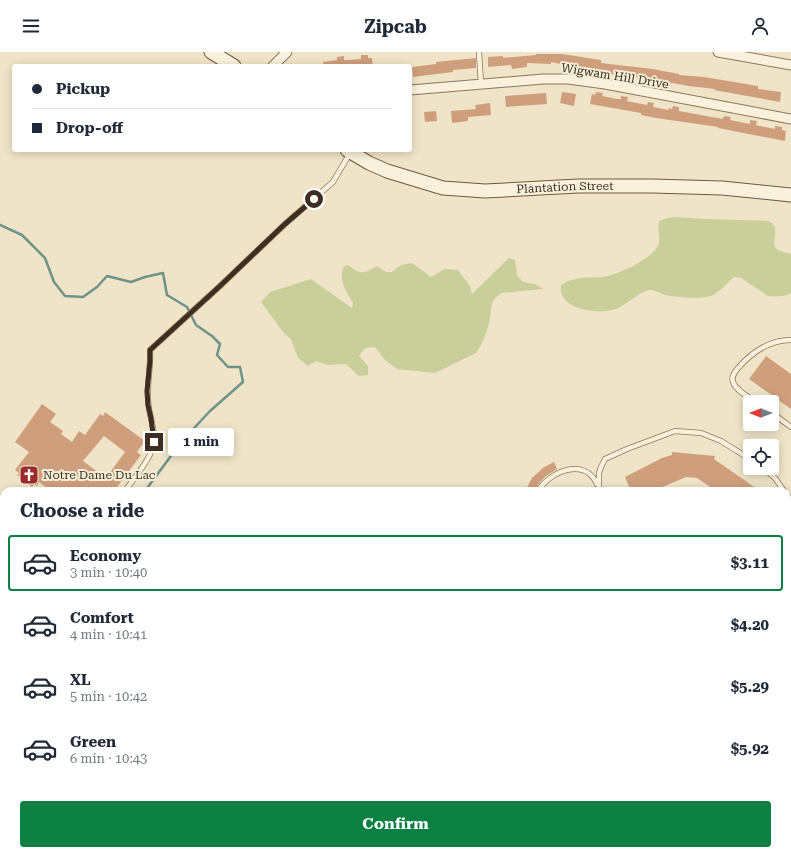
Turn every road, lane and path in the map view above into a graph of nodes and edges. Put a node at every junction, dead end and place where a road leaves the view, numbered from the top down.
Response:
1 (212, 52) edge
2 (287, 52) edge
3 (480, 52) edge
4 (718, 52) edge
5 (231, 64) edge
6 (275, 64) edge
7 (791, 65) edge
8 (482, 84) junction
9 (412, 90) edge
10 (791, 118) edge
11 (348, 152) edge
12 (351, 152) edge
13 (791, 195) edge
14 (791, 340) edge
15 (747, 395) edge
16 (779, 418) edge
17 (791, 427) edge
18 (743, 454) edge
19 (771, 475) edge
20 (128, 487) edge
21 (540, 487) edge
22 (598, 487) edge
23 (599, 487) edge
24 (781, 487) edge

1 - 5 main road
2 - 6 street
3 - 8 lane
4 - 7 street
8 - 9 street, Wigwam Hill Drive
8 - 10 street, Wigwam Hill Drive
11 - 20 lane
12 - 13 main road, Plantation Street
14 - 15 lane
16 - 17 lane
18 - 23 lane
19 - 24 lane
21 - 22 lane

